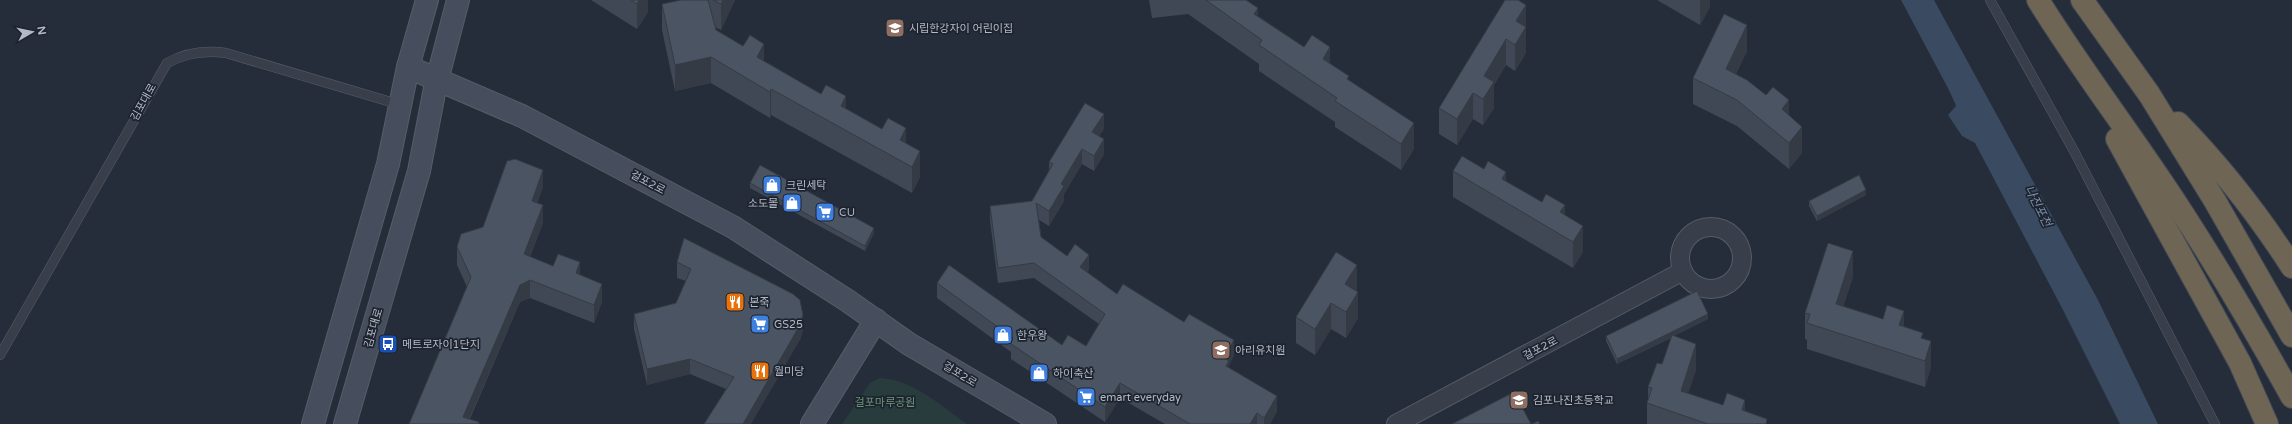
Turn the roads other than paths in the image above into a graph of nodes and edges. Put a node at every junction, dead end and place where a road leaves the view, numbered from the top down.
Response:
1 (427, 0) edge
2 (458, 0) edge
3 (1990, 0) edge
4 (2038, 0) edge
5 (2082, 0) edge
6 (2075, 58) junction
7 (407, 72) junction
8 (436, 84) junction
9 (2149, 94) junction
10 (401, 105) junction
11 (2292, 267) edge
12 (1683, 271) dead end
13 (873, 326) junction
14 (2292, 336) edge
15 (0, 355) edge
16 (2292, 397) edge
17 (313, 424) edge
18 (345, 424) edge
19 (812, 424) edge
20 (1026, 424) edge
21 (1045, 424) edge
22 (1396, 424) edge
23 (2216, 424) edge
24 (2267, 424) edge

1 - 7 street
2 - 8 street, 김포대로
3 - 23 lane
4 - 6 highway
5 - 9 highway
6 - 16 highway
6 - 24 highway
7 - 8 street, 걸포2로
7 - 10 street
8 - 13 street, 걸포2로
8 - 18 street, 김포대로
9 - 11 highway
9 - 14 highway
10 - 15 lane, 김포대로
10 - 17 street
12 - 22 street, 걸포2로
13 - 19 street
13 - 20 street, 걸포2로
13 - 21 street, 걸포2로

